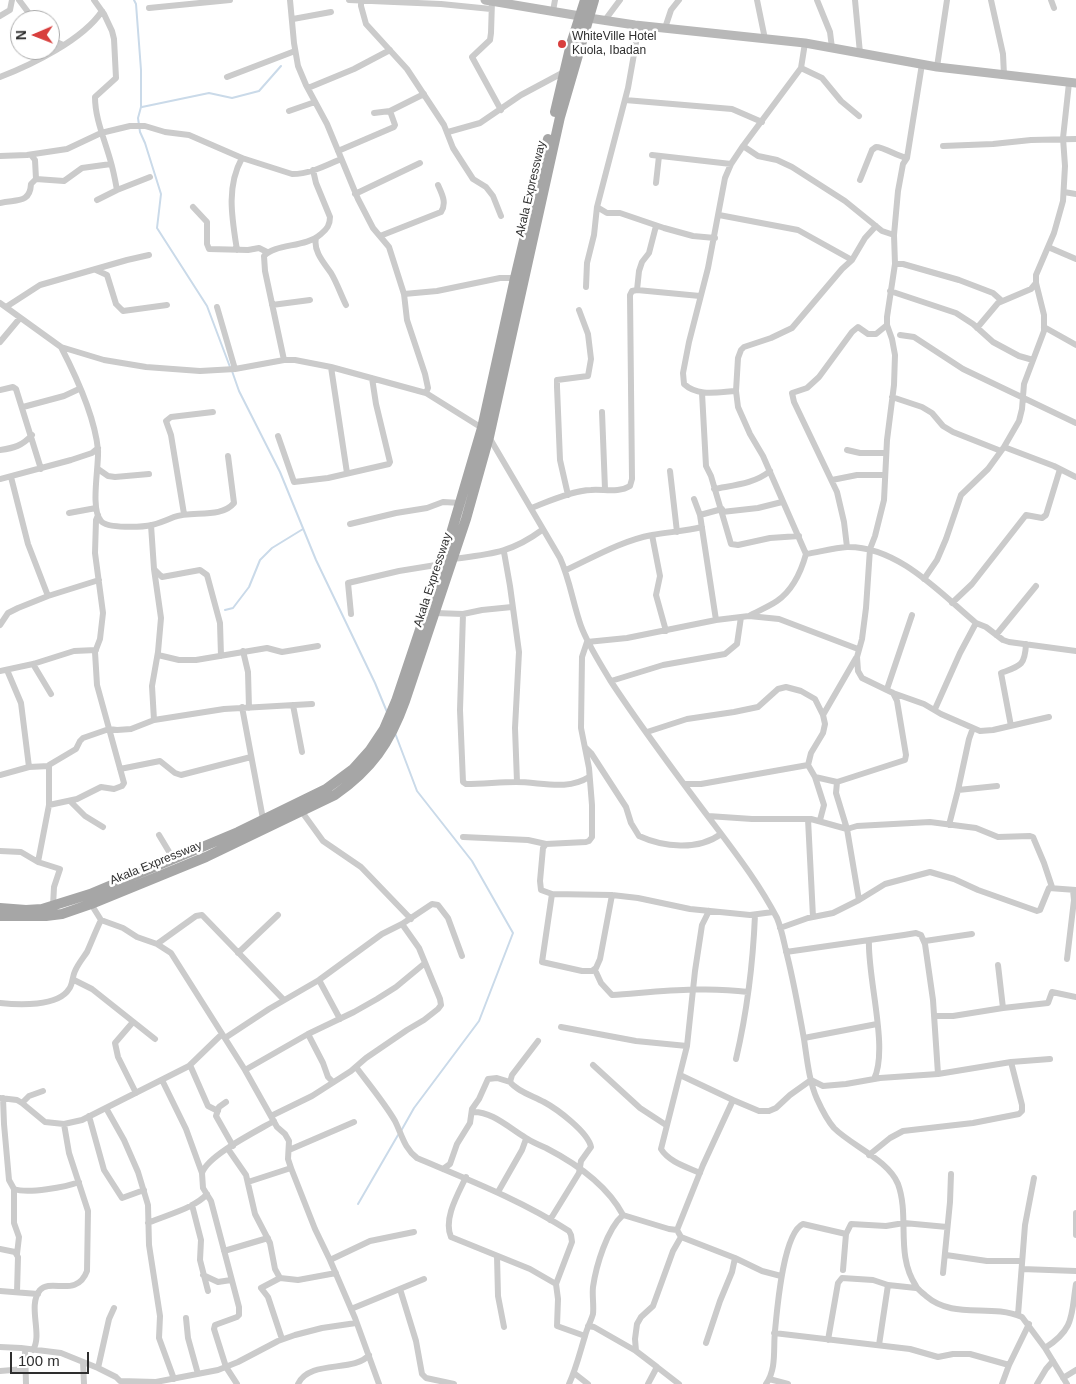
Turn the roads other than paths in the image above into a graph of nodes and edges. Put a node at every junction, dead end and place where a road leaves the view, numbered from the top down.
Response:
1 (12, 0) edge
2 (18, 0) edge
3 (94, 0) edge
4 (230, 0) edge
5 (290, 0) edge
6 (349, 0) edge
7 (361, 0) edge
8 (555, 0) edge
9 (585, 0) edge
10 (594, 0) edge
11 (620, 0) edge
12 (679, 0) edge
13 (757, 0) edge
14 (817, 0) edge
15 (855, 0) edge
16 (948, 0) edge
17 (990, 0) edge
18 (1051, 0) edge
19 (394, 1) edge
20 (514, 2) edge
21 (489, 3) edge
22 (149, 8) dead end
23 (1054, 8) dead end
24 (26, 10) edge
25 (102, 11) junction
26 (553, 11) junction
27 (331, 12) dead end
28 (0, 16) edge
29 (584, 17) junction
30 (293, 19) junction
31 (605, 20) junction
32 (639, 26) junction
33 (666, 28) junction
34 (765, 39) junction
35 (60, 44) edge
36 (805, 44) junction
37 (63, 45) junction
38 (832, 48) junction
39 (390, 50) junction
40 (295, 51) junction
41 (860, 53) junction
42 (922, 64) junction
43 (937, 67) junction
44 (801, 68) junction
45 (569, 73) junction
46 (1004, 75) junction
47 (227, 77) dead end
48 (0, 78) edge
49 (1074, 82) edge
50 (308, 88) junction
51 (424, 94) junction
52 (625, 100) junction
53 (316, 102) junction
54 (501, 110) junction
55 (289, 111) dead end
56 (390, 111) junction
57 (374, 113) dead end
58 (859, 116) dead end
59 (762, 122) junction
60 (448, 132) junction
61 (101, 133) junction
62 (1076, 139) edge
63 (1063, 140) junction
64 (550, 145) junction
65 (743, 146) junction
66 (943, 146) dead end
67 (338, 151) junction
68 (31, 154) junction
69 (0, 156) edge
70 (242, 158) junction
71 (906, 158) junction
72 (341, 159) junction
73 (420, 163) dead end
74 (111, 164) junction
75 (731, 164) junction
76 (313, 170) junction
77 (150, 177) dead end
78 (36, 179) junction
79 (860, 180) dead end
80 (656, 183) dead end
81 (438, 185) dead end
82 (117, 190) junction
83 (1064, 192) junction
84 (355, 194) junction
85 (1076, 194) edge
86 (98, 200) dead end
87 (0, 204) edge
88 (193, 207) dead end
89 (597, 207) junction
90 (719, 215) junction
91 (501, 216) dead end
92 (656, 226) junction
93 (876, 226) junction
94 (894, 235) junction
95 (380, 236) junction
96 (715, 238) junction
97 (313, 241) junction
98 (1048, 247) junction
99 (237, 250) junction
100 (265, 253) junction
101 (149, 255) dead end
102 (1076, 259) edge
103 (852, 260) junction
104 (895, 264) junction
105 (95, 269) junction
106 (515, 278) junction
107 (1036, 283) junction
108 (586, 287) dead end
109 (638, 290) junction
110 (890, 291) junction
111 (404, 294) junction
112 (700, 296) junction
113 (310, 300) dead end
114 (1002, 301) junction
115 (0, 302) edge
116 (167, 305) dead end
117 (272, 305) junction
118 (346, 305) dead end
119 (6, 307) junction
120 (217, 307) dead end
121 (580, 310) dead end
122 (20, 318) junction
123 (886, 325) junction
124 (977, 328) junction
125 (1044, 328) junction
126 (900, 335) dead end
127 (0, 342) edge
128 (1076, 345) edge
129 (61, 347) junction
130 (284, 360) junction
131 (1033, 360) junction
132 (331, 366) junction
133 (238, 368) junction
134 (372, 378) junction
135 (79, 389) junction
136 (0, 390) edge
137 (736, 391) junction
138 (426, 393) junction
139 (702, 393) junction
140 (892, 398) junction
141 (1022, 398) junction
142 (23, 407) junction
143 (213, 412) dead end
144 (602, 412) dead end
145 (1076, 423) edge
146 (482, 428) junction
147 (32, 435) junction
148 (278, 436) dead end
149 (489, 437) junction
150 (1002, 449) junction
151 (0, 450) edge
152 (847, 450) dead end
153 (96, 452) junction
154 (886, 453) junction
155 (228, 456) dead end
156 (41, 469) junction
157 (98, 469) junction
158 (1060, 469) junction
159 (670, 470) dead end
160 (770, 471) junction
161 (347, 473) junction
162 (150, 474) dead end
163 (885, 476) junction
164 (11, 477) junction
165 (1076, 477) edge
166 (0, 479) edge
167 (832, 480) junction
168 (605, 490) junction
169 (714, 490) junction
170 (568, 496) junction
171 (694, 499) dead end
172 (782, 502) junction
173 (461, 503) junction
174 (531, 508) junction
175 (722, 511) junction
176 (97, 512) junction
177 (69, 513) dead end
178 (184, 514) junction
179 (700, 515) junction
180 (462, 518) junction
181 (104, 524) junction
182 (350, 524) dead end
183 (151, 525) junction
184 (96, 526) junction
185 (702, 527) junction
186 (542, 530) junction
187 (677, 532) junction
188 (652, 535) junction
189 (799, 536) junction
190 (847, 547) junction
191 (870, 549) junction
192 (504, 552) junction
193 (806, 554) junction
194 (453, 559) junction
195 (442, 564) junction
196 (154, 569) junction
197 (566, 570) junction
198 (924, 579) junction
199 (99, 580) junction
200 (1036, 586) dead end
201 (48, 596) junction
202 (952, 603) junction
203 (512, 607) junction
204 (351, 614) dead end
205 (463, 614) junction
206 (2, 615) edge
207 (912, 615) dead end
208 (431, 616) junction
209 (749, 616) junction
210 (741, 617) junction
211 (716, 620) junction
212 (976, 623) junction
213 (0, 625) edge
214 (666, 631) junction
215 (996, 635) junction
216 (588, 642) junction
217 (1026, 644) junction
218 (318, 646) dead end
219 (858, 649) junction
220 (96, 650) junction
221 (243, 651) junction
222 (1076, 651) edge
223 (158, 655) junction
224 (221, 656) junction
225 (857, 657) junction
226 (32, 664) junction
227 (3, 670) edge
228 (611, 681) junction
229 (890, 691) junction
230 (51, 694) dead end
231 (899, 698) junction
232 (312, 704) dead end
233 (293, 705) junction
234 (242, 707) junction
235 (249, 708) junction
236 (935, 709) junction
237 (823, 715) junction
238 (1049, 717) dead end
239 (154, 720) junction
240 (1011, 726) junction
241 (109, 728) junction
242 (973, 728) junction
243 (391, 729) junction
244 (647, 732) junction
245 (585, 747) junction
246 (302, 752) dead end
247 (250, 757) junction
248 (808, 765) junction
249 (49, 766) junction
250 (29, 767) junction
251 (120, 769) junction
252 (0, 775) edge
253 (589, 777) junction
254 (815, 777) junction
255 (517, 782) junction
256 (836, 782) junction
257 (685, 784) junction
258 (997, 786) dead end
259 (958, 790) junction
260 (70, 801) junction
261 (49, 804) junction
262 (302, 812) junction
263 (708, 816) junction
264 (263, 819) junction
265 (808, 819) junction
266 (820, 820) junction
267 (949, 825) junction
268 (103, 827) dead end
269 (847, 829) junction
270 (720, 834) junction
271 (160, 835) dead end
272 (462, 837) dead end
273 (546, 844) junction
274 (209, 850) junction
275 (0, 851) edge
276 (174, 860) junction
277 (38, 862) junction
278 (1052, 887) junction
279 (1075, 890) edge
280 (552, 894) junction
281 (612, 895) junction
282 (859, 900) junction
283 (91, 904) junction
284 (53, 906) junction
285 (0, 908) edge
286 (709, 911) junction
287 (773, 912) junction
288 (278, 915) dead end
289 (755, 915) junction
290 (0, 916) edge
291 (813, 917) junction
292 (411, 919) junction
293 (101, 920) junction
294 (402, 924) junction
295 (780, 928) junction
296 (972, 934) dead end
297 (869, 940) junction
298 (925, 941) junction
299 (157, 944) junction
300 (786, 952) junction
301 (238, 953) junction
302 (462, 956) dead end
303 (1067, 959) dead end
304 (425, 963) junction
305 (998, 965) dead end
306 (595, 970) junction
307 (74, 980) junction
308 (320, 980) junction
309 (693, 990) junction
310 (748, 992) junction
311 (1076, 997) edge
312 (284, 1000) junction
313 (0, 1003) edge
314 (1003, 1008) junction
315 (934, 1016) junction
316 (340, 1019) junction
317 (133, 1022) junction
318 (877, 1024) junction
319 (561, 1027) dead end
320 (308, 1034) junction
321 (224, 1036) junction
322 (804, 1038) junction
323 (155, 1039) dead end
324 (538, 1041) dead end
325 (687, 1046) junction
326 (736, 1059) dead end
327 (1050, 1059) dead end
328 (1011, 1062) junction
329 (593, 1065) dead end
330 (190, 1066) junction
331 (356, 1067) junction
332 (245, 1070) junction
333 (938, 1074) junction
334 (680, 1075) junction
335 (331, 1079) junction
336 (874, 1079) junction
337 (162, 1080) junction
338 (811, 1080) junction
339 (510, 1082) junction
340 (43, 1091) dead end
341 (136, 1093) junction
342 (2, 1098) edge
343 (733, 1100) junction
344 (22, 1102) junction
345 (226, 1102) dead end
346 (106, 1108) junction
347 (218, 1111) junction
348 (472, 1112) junction
349 (89, 1116) junction
350 (273, 1119) junction
351 (354, 1122) dead end
352 (64, 1124) junction
353 (666, 1125) junction
354 (526, 1139) junction
355 (230, 1147) junction
356 (289, 1150) junction
357 (869, 1155) junction
358 (291, 1168) junction
359 (580, 1168) junction
360 (443, 1169) junction
361 (202, 1173) junction
362 (700, 1173) junction
363 (8, 1174) junction
364 (951, 1174) dead end
365 (0, 1176) edge
366 (466, 1178) junction
367 (1034, 1178) dead end
368 (79, 1182) junction
369 (248, 1182) junction
370 (14, 1189) junction
371 (144, 1190) junction
372 (498, 1192) junction
373 (207, 1194) junction
374 (192, 1205) junction
375 (1076, 1213) edge
376 (623, 1215) junction
377 (550, 1220) junction
378 (148, 1223) junction
379 (904, 1223) junction
380 (947, 1227) junction
381 (677, 1230) junction
382 (414, 1232) dead end
383 (846, 1234) junction
384 (1076, 1235) edge
385 (681, 1237) junction
386 (268, 1238) junction
387 (0, 1249) edge
388 (224, 1252) junction
389 (17, 1254) junction
390 (946, 1255) junction
391 (497, 1256) junction
392 (735, 1258) junction
393 (330, 1260) junction
394 (1022, 1265) junction
395 (843, 1270) dead end
396 (1076, 1271) edge
397 (944, 1273) dead end
398 (336, 1274) junction
399 (203, 1275) junction
400 (781, 1276) junction
401 (277, 1279) junction
402 (424, 1279) dead end
403 (231, 1280) junction
404 (556, 1284) junction
405 (1076, 1284) edge
406 (888, 1285) junction
407 (916, 1288) junction
408 (400, 1289) junction
409 (208, 1291) dead end
410 (0, 1292) edge
411 (17, 1292) junction
412 (38, 1294) junction
413 (114, 1308) dead end
414 (351, 1309) junction
415 (1018, 1315) junction
416 (186, 1318) dead end
417 (356, 1323) junction
418 (1029, 1324) junction
419 (588, 1326) junction
420 (504, 1327) dead end
421 (774, 1333) junction
422 (585, 1336) junction
423 (282, 1339) junction
424 (828, 1340) junction
425 (706, 1343) dead end
426 (879, 1345) junction
427 (0, 1348) edge
428 (1045, 1348) junction
429 (25, 1349) junction
430 (33, 1350) junction
431 (636, 1351) junction
432 (368, 1355) junction
433 (84, 1362) junction
434 (1053, 1362) junction
435 (1009, 1364) junction
436 (226, 1367) junction
437 (657, 1367) junction
438 (98, 1368) junction
439 (25, 1369) junction
440 (1076, 1370) edge
441 (0, 1372) edge
442 (574, 1373) junction
443 (198, 1374) junction
444 (174, 1378) junction
445 (1065, 1381) edge
446 (768, 1382) edge
447 (139, 1383) edge
448 (26, 1384) edge
449 (84, 1384) edge
450 (237, 1384) edge
451 (298, 1384) edge
452 (379, 1384) edge
453 (450, 1384) edge
454 (569, 1384) edge
455 (588, 1384) edge
456 (648, 1384) edge
457 (678, 1384) edge
458 (788, 1384) edge
459 (1002, 1384) edge
460 (1037, 1384) edge

1 - 28 street
2 - 24 street
3 - 25 street
4 - 22 street
5 - 30 street
6 - 7 street
7 - 19 street
7 - 39 street
8 - 26 street
9 - 29 main road, Akala Expressway
10 - 29 main road, Akala Expressway
11 - 31 street
12 - 33 street
13 - 34 street
14 - 38 street
15 - 41 street
16 - 43 street
17 - 46 street
18 - 23 street
19 - 21 street
20 - 21 street
20 - 26 street
21 - 54 street
25 - 37 street
25 - 61 street
26 - 29 street
27 - 30 street
29 - 31 street
29 - 45 main road, Akala Expressway
30 - 40 street
31 - 32 street
32 - 33 street
32 - 52 street
33 - 34 street
34 - 36 street
35 - 37 street
36 - 38 street
36 - 44 street
37 - 48 street
38 - 41 street
39 - 50 street
39 - 51 street
40 - 47 street
40 - 50 street
41 - 42 street
42 - 43 street
42 - 71 street
43 - 46 street
44 - 58 street
44 - 59 street
45 - 54 street
45 - 64 main road, Akala Expressway
46 - 49 street
49 - 63 street
50 - 53 street
51 - 56 street
51 - 60 street
52 - 59 street
52 - 89 street
53 - 55 street
53 - 67 street
54 - 60 street
56 - 57 street
56 - 67 street
59 - 65 street
60 - 91 street
61 - 68 street
61 - 70 street
61 - 74 street
62 - 63 street
63 - 66 street
63 - 83 street
64 - 106 main road, Akala Expressway
64 - 149 main road, Akala Expressway
65 - 75 street
65 - 93 street
67 - 72 street
68 - 69 street
68 - 78 street
70 - 76 street
70 - 99 street
71 - 79 street
71 - 94 street
72 - 76 street
72 - 84 street
73 - 84 street
74 - 78 street
74 - 82 street
75 - 80 street
75 - 90 street
76 - 97 street
77 - 82 street
78 - 87 street
81 - 95 street
82 - 86 street
83 - 85 street
83 - 98 street
84 - 95 street
88 - 99 street
89 - 92 street
89 - 108 street
90 - 96 street
90 - 103 street
92 - 96 street
92 - 109 street
93 - 94 street
93 - 103 street
94 - 104 street
95 - 111 street
96 - 112 street
97 - 100 street
97 - 118 street
98 - 102 street
98 - 107 street
99 - 100 street
100 - 117 street
101 - 105 street
103 - 137 street
104 - 110 street
104 - 114 street
105 - 116 street
105 - 119 street
106 - 111 street
106 - 146 main road, Akala Expressway
107 - 114 street
107 - 125 street
109 - 112 street
109 - 168 street
110 - 123 street
110 - 124 street
111 - 138 street
112 - 139 street
113 - 117 street
114 - 124 street
115 - 119 street
117 - 130 street
119 - 122 street
120 - 133 street
121 - 170 street
122 - 127 street
122 - 129 street
123 - 140 street
123 - 167 street
124 - 131 street
125 - 128 street
125 - 131 street
126 - 141 street
129 - 133 street
129 - 135 street
130 - 132 street
130 - 133 street
131 - 141 street
132 - 134 street
132 - 161 street
134 - 138 street
134 - 161 street
135 - 142 street
135 - 153 street
136 - 142 street
137 - 139 street
137 - 160 street
138 - 146 street
139 - 169 street
140 - 150 street
140 - 154 street
141 - 145 street
141 - 150 street
142 - 147 street
143 - 178 street
144 - 168 street
146 - 173 main road, Akala Expressway
147 - 151 street
147 - 156 street
148 - 161 street
149 - 174 street
149 - 180 main road, Akala Expressway
150 - 158 street
150 - 198 street
152 - 154 street
153 - 156 street
153 - 157 street
154 - 163 street
155 - 178 street
156 - 164 street
157 - 162 street
157 - 176 street
158 - 165 street
158 - 202 street
159 - 187 street
160 - 169 street
160 - 172 street
163 - 167 street
163 - 191 street
164 - 166 street
164 - 201 street
167 - 190 street
168 - 170 street
169 - 175 street
170 - 174 street
171 - 179 street
172 - 175 street
172 - 189 street
173 - 180 main road, Akala Expressway
173 - 182 street
174 - 186 street
175 - 179 street
175 - 189 street
176 - 177 street
176 - 181 street
176 - 184 street
178 - 183 street
179 - 185 street
180 - 194 main road, Akala Expressway
180 - 195 main road, Akala Expressway
181 - 183 street
181 - 184 street
183 - 196 street
184 - 199 street
185 - 187 street
185 - 211 street
186 - 192 street
186 - 197 street
187 - 188 street
188 - 197 street
188 - 214 street
189 - 193 street
190 - 191 street
190 - 193 street
191 - 198 street
191 - 219 street
192 - 194 street
192 - 203 street
193 - 209 street
194 - 208 main road, Akala Expressway
195 - 204 street
195 - 208 main road, Akala Expressway
196 - 223 street
196 - 224 street
197 - 216 street
198 - 202 street
199 - 201 street
199 - 220 street
200 - 215 street
201 - 206 street
202 - 212 street
203 - 205 street
203 - 255 street
205 - 208 street
205 - 255 street
206 - 213 street
207 - 229 street
208 - 243 main road, Akala Expressway
208 - 243 main road, Akala Expressway
209 - 210 street
209 - 219 street
210 - 211 street
210 - 228 street
211 - 214 street
212 - 215 street
212 - 236 street
214 - 216 street
215 - 217 street
216 - 228 street
216 - 245 street
217 - 222 street
217 - 240 street
218 - 221 street
219 - 225 street
220 - 226 street
220 - 241 street
221 - 224 street
221 - 235 street
223 - 224 street
223 - 239 street
225 - 229 street
225 - 237 street
226 - 227 street
226 - 230 street
227 - 250 street
228 - 244 street
229 - 231 street
231 - 236 street
231 - 256 street
232 - 233 street
233 - 235 street
233 - 246 street
234 - 235 street
234 - 239 street
234 - 247 street
236 - 242 street
237 - 244 street
237 - 248 street
238 - 240 street
239 - 241 street
240 - 242 street
241 - 249 street
241 - 251 street
242 - 259 street
243 - 262 main road, Akala Expressway
243 - 264 main road, Akala Expressway
244 - 257 street
245 - 253 street
245 - 270 street
247 - 251 street
247 - 264 street
248 - 254 street
248 - 257 street
249 - 250 street
249 - 261 street
250 - 252 street
251 - 260 street
253 - 255 street
253 - 273 street
254 - 256 street
254 - 266 street
256 - 269 street
257 - 263 street
258 - 259 street
259 - 267 street
260 - 261 street
260 - 268 street
261 - 277 street
262 - 274 main road, Akala Expressway
262 - 292 street
263 - 265 street
263 - 270 street
264 - 274 main road, Akala Expressway
265 - 266 street
265 - 291 street
266 - 269 street
267 - 269 street
267 - 278 street
269 - 282 street
270 - 287 street
271 - 276 street
272 - 273 street
273 - 280 street
274 - 276 main road, Akala Expressway
274 - 283 main road, Akala Expressway
275 - 277 street
276 - 284 main road, Akala Expressway
277 - 284 street
278 - 279 street
278 - 282 street
279 - 303 street
280 - 281 street
280 - 306 street
281 - 286 street
281 - 306 street
282 - 291 street
283 - 290 main road, Akala Expressway
283 - 293 street
284 - 285 main road, Akala Expressway
286 - 289 street
286 - 309 street
287 - 289 street
287 - 295 street
288 - 301 street
289 - 310 street
291 - 295 street
292 - 294 street
292 - 302 street
293 - 299 street
293 - 307 street
294 - 304 street
294 - 308 street
295 - 300 street
296 - 298 street
297 - 298 street
297 - 300 street
297 - 318 street
298 - 315 street
299 - 301 street
299 - 321 street
300 - 322 street
301 - 312 street
304 - 316 street
304 - 331 street
305 - 314 street
306 - 309 street
307 - 313 street
307 - 317 street
308 - 312 street
308 - 316 street
309 - 310 street
309 - 325 street
310 - 326 street
311 - 314 street
312 - 321 street
314 - 315 street
315 - 333 street
316 - 320 street
317 - 323 street
317 - 341 street
318 - 322 street
318 - 336 street
319 - 325 street
320 - 332 street
320 - 335 street
321 - 330 street
321 - 332 street
322 - 338 street
324 - 339 street
325 - 334 street
327 - 328 street
328 - 333 street
328 - 357 street
329 - 353 street
330 - 337 street
330 - 347 street
331 - 335 street
331 - 360 street
332 - 350 street
333 - 336 street
334 - 343 street
334 - 353 street
335 - 350 street
336 - 338 street
337 - 341 street
337 - 361 street
338 - 343 street
338 - 357 street
339 - 348 street
339 - 359 street
340 - 344 street
341 - 346 street
342 - 344 street
342 - 363 street
343 - 362 street
344 - 352 street
345 - 347 street
346 - 349 street
346 - 371 street
347 - 355 street
348 - 354 street
348 - 360 street
349 - 352 street
349 - 371 street
350 - 355 street
350 - 356 street
351 - 356 street
352 - 368 street
353 - 362 street
354 - 359 street
354 - 372 street
355 - 361 street
355 - 369 street
356 - 358 street
357 - 379 street
358 - 369 street
358 - 393 street
359 - 376 street
359 - 377 street
360 - 366 street
361 - 373 street
362 - 381 street
363 - 365 street
363 - 370 street
364 - 380 street
366 - 372 street
366 - 391 street
367 - 394 street
368 - 370 street
368 - 412 street
369 - 386 street
370 - 389 street
371 - 378 street
372 - 377 street
373 - 374 street
373 - 388 street
374 - 378 street
374 - 399 street
375 - 384 street
376 - 381 street
376 - 419 street
377 - 404 street
378 - 444 street
379 - 380 street
379 - 383 street
379 - 407 street
380 - 390 street
381 - 385 street
382 - 393 street
383 - 395 street
383 - 400 street
385 - 392 street
385 - 431 street
386 - 388 street
386 - 401 street
387 - 389 street
388 - 403 street
389 - 411 street
390 - 394 street
390 - 397 street
391 - 404 street
391 - 420 street
392 - 400 street
392 - 425 street
393 - 398 street
394 - 396 street
394 - 415 street
398 - 401 street
398 - 414 street
399 - 403 street
399 - 409 street
400 - 421 street
401 - 423 street
402 - 408 street
403 - 436 street
404 - 422 street
405 - 428 street
406 - 407 street
406 - 424 street
406 - 426 street
407 - 415 street
408 - 414 street
408 - 453 street
410 - 411 street
411 - 412 street
412 - 430 street
413 - 438 street
414 - 417 street
415 - 418 street
416 - 443 street
417 - 423 street
417 - 432 street
418 - 428 street
418 - 435 street
419 - 422 street
419 - 431 street
421 - 424 street
421 - 446 street
422 - 442 street
423 - 436 street
424 - 426 street
426 - 435 street
427 - 429 street
428 - 434 street
429 - 430 street
429 - 439 street
430 - 433 street
431 - 437 street
432 - 451 street
432 - 452 street
433 - 438 street
433 - 449 street
434 - 445 street
434 - 460 street
435 - 459 street
436 - 443 street
436 - 450 street
437 - 456 street
437 - 457 street
438 - 447 street
439 - 441 street
439 - 448 street
440 - 445 street
442 - 454 street
442 - 455 street
443 - 444 street
444 - 447 street
446 - 458 street

